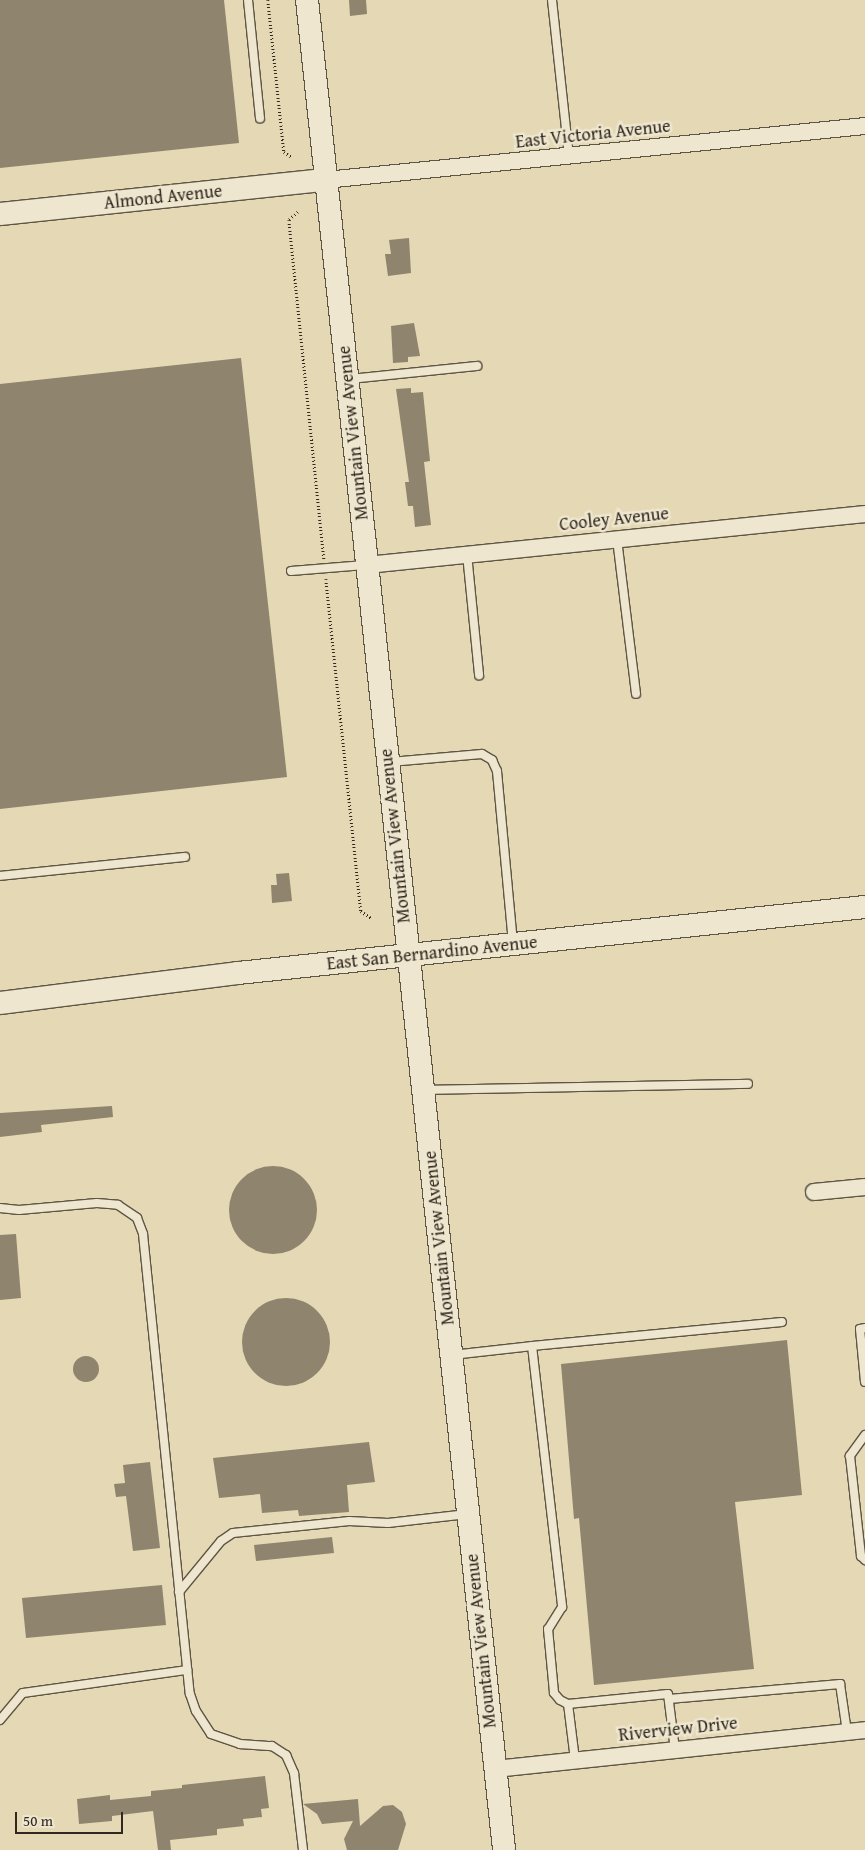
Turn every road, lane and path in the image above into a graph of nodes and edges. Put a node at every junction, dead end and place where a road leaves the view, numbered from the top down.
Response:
1 (248, 0) edge
2 (268, 0) edge
3 (308, 0) edge
4 (552, 0) edge
5 (260, 118) dead end
6 (865, 126) edge
7 (569, 156) junction
8 (292, 157) dead end
9 (325, 180) junction
10 (0, 214) edge
11 (477, 366) dead end
12 (347, 380) junction
13 (865, 514) edge
14 (617, 539) junction
15 (467, 554) junction
16 (367, 565) junction
17 (291, 571) dead end
18 (479, 675) dead end
19 (636, 694) dead end
20 (386, 762) junction
21 (185, 857) dead end
22 (0, 876) edge
23 (865, 907) edge
24 (514, 945) junction
25 (408, 956) junction
26 (0, 1003) edge
27 (748, 1084) dead end
28 (423, 1090) junction
29 (865, 1187) edge
30 (814, 1192) dead end
31 (0, 1208) edge
32 (782, 1322) dead end
33 (865, 1328) edge
34 (532, 1346) junction
35 (450, 1355) junction
36 (865, 1382) edge
37 (865, 1435) edge
38 (467, 1514) junction
39 (865, 1560) edge
40 (179, 1592) junction
41 (187, 1670) junction
42 (669, 1699) junction
43 (568, 1704) junction
44 (0, 1720) edge
45 (865, 1730) edge
46 (847, 1732) junction
47 (675, 1750) junction
48 (575, 1760) junction
49 (495, 1769) junction
50 (303, 1850) edge
51 (504, 1850) edge

1 - 5 lane
2 - 8 path
3 - 9 main road, Mountain View Avenue
4 - 7 lane
6 - 7 street, East Victoria Avenue
7 - 9 street, East Victoria Avenue
9 - 10 main road, Almond Avenue
9 - 12 main road, Mountain View Avenue
11 - 12 lane
12 - 16 main road, Mountain View Avenue
13 - 14 street, Cooley Avenue
14 - 15 street, Cooley Avenue
14 - 19 lane
15 - 16 street, Cooley Avenue
15 - 18 lane
16 - 17 lane
16 - 20 main road, Mountain View Avenue
20 - 24 lane
20 - 25 main road, Mountain View Avenue
21 - 22 lane
23 - 24 main road, East San Bernardino Avenue
24 - 25 main road, East San Bernardino Avenue
25 - 26 main road, East San Bernardino Avenue
25 - 28 main road, Mountain View Avenue
27 - 28 lane
28 - 35 main road, Mountain View Avenue
29 - 30 street
31 - 40 lane
32 - 34 lane
33 - 36 lane
34 - 35 lane
34 - 43 lane
35 - 38 main road, Mountain View Avenue
37 - 39 lane
38 - 40 lane
38 - 49 main road, Mountain View Avenue
40 - 41 lane
41 - 44 lane
41 - 50 lane
42 - 43 lane
42 - 46 lane
42 - 47 lane
43 - 48 lane
45 - 46 street, Riverview Drive
46 - 47 street, Riverview Drive
47 - 48 street, Riverview Drive
48 - 49 street, Riverview Drive
49 - 51 main road, Mountain View Avenue

